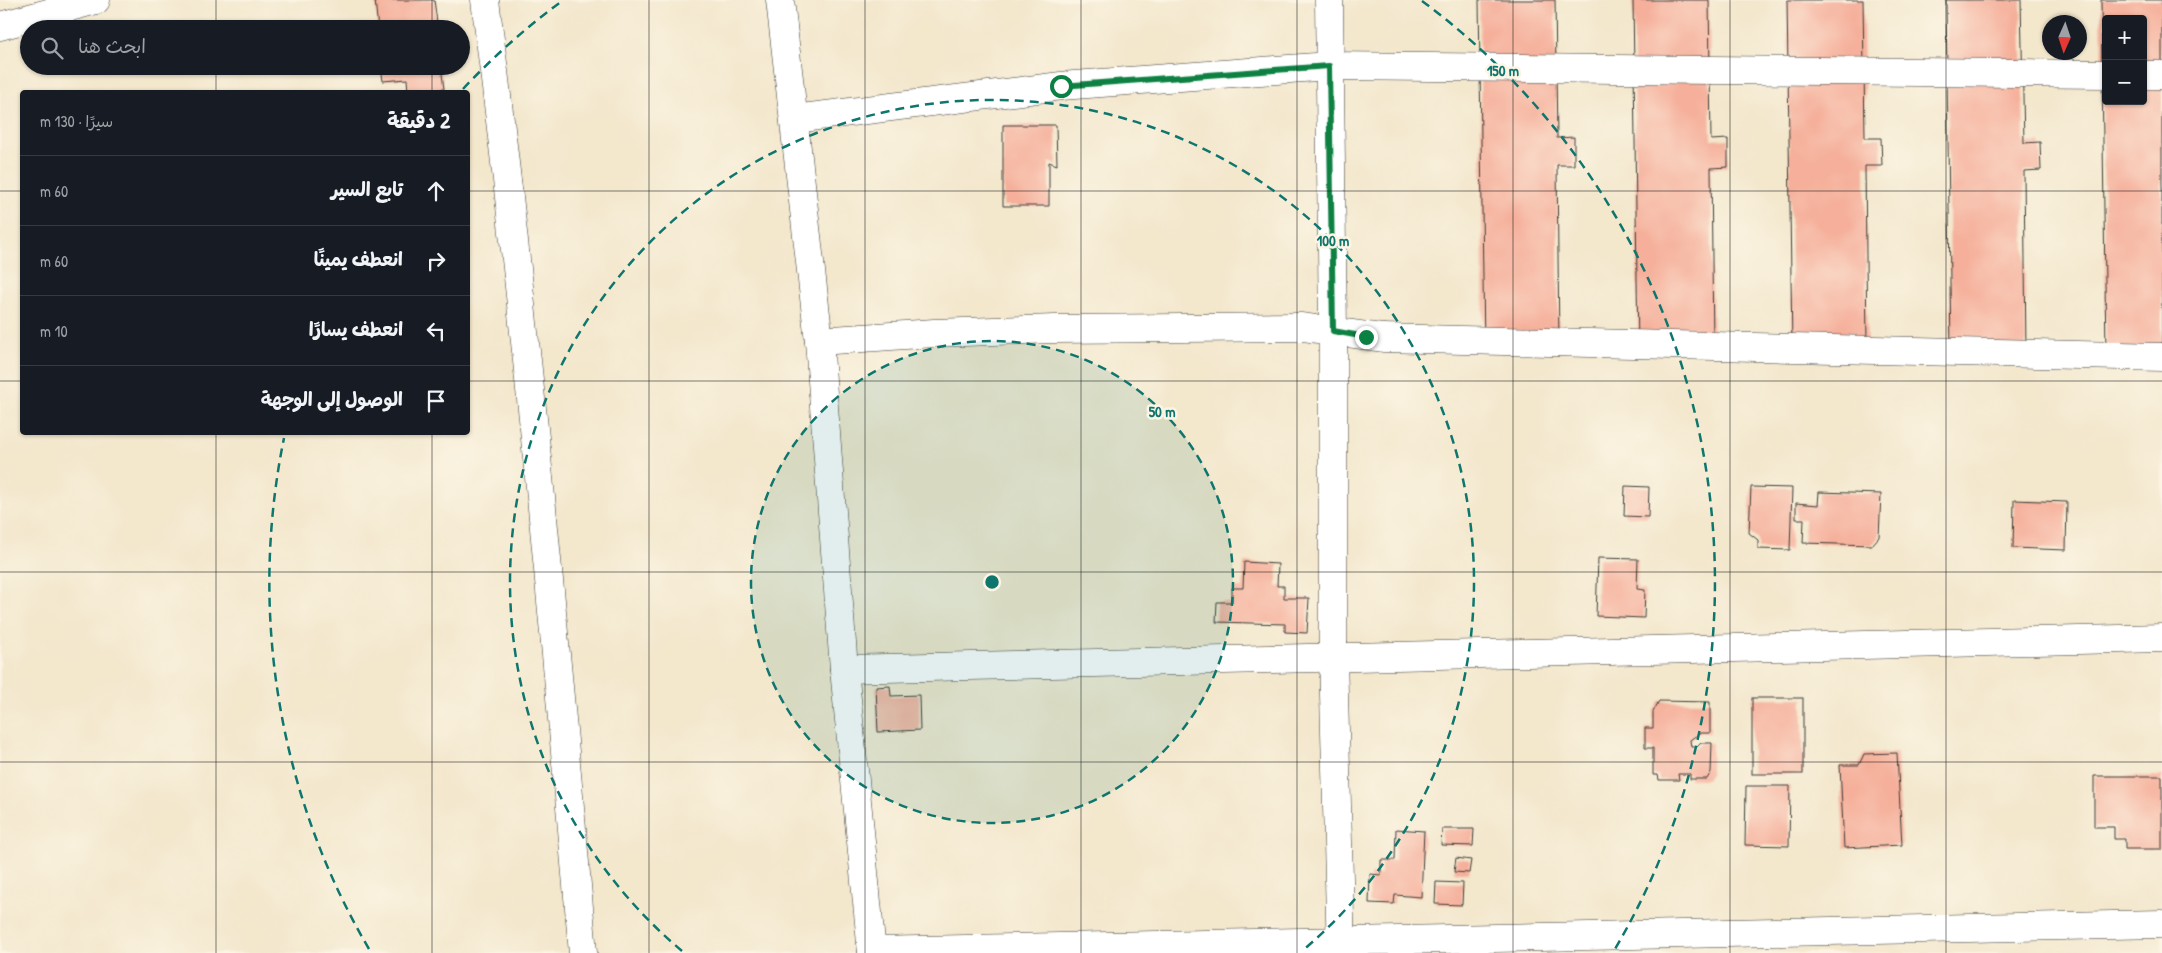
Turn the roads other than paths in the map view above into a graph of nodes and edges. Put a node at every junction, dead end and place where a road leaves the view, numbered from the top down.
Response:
1 (96, 0) edge
2 (485, 0) edge
3 (780, 0) edge
4 (1329, 0) edge
5 (22, 20) edge
6 (20, 21) edge
7 (0, 26) edge
8 (1329, 66) junction
9 (2102, 74) edge
10 (2147, 75) edge
11 (2162, 75) edge
12 (794, 120) junction
13 (1333, 331) junction
14 (819, 341) junction
15 (2162, 357) edge
16 (2162, 638) edge
17 (1333, 658) junction
18 (844, 669) junction
19 (2162, 924) edge
20 (1341, 947) edge
21 (872, 952) edge
22 (584, 953) edge

1 - 5 street
2 - 22 street
3 - 12 street
4 - 8 street
6 - 7 street
8 - 9 street
8 - 12 street
8 - 13 street
10 - 11 street
12 - 14 street
13 - 14 street
13 - 15 street
13 - 17 street
14 - 18 street
16 - 17 street
17 - 18 street
17 - 20 street
18 - 21 street
19 - 20 street
20 - 21 street

